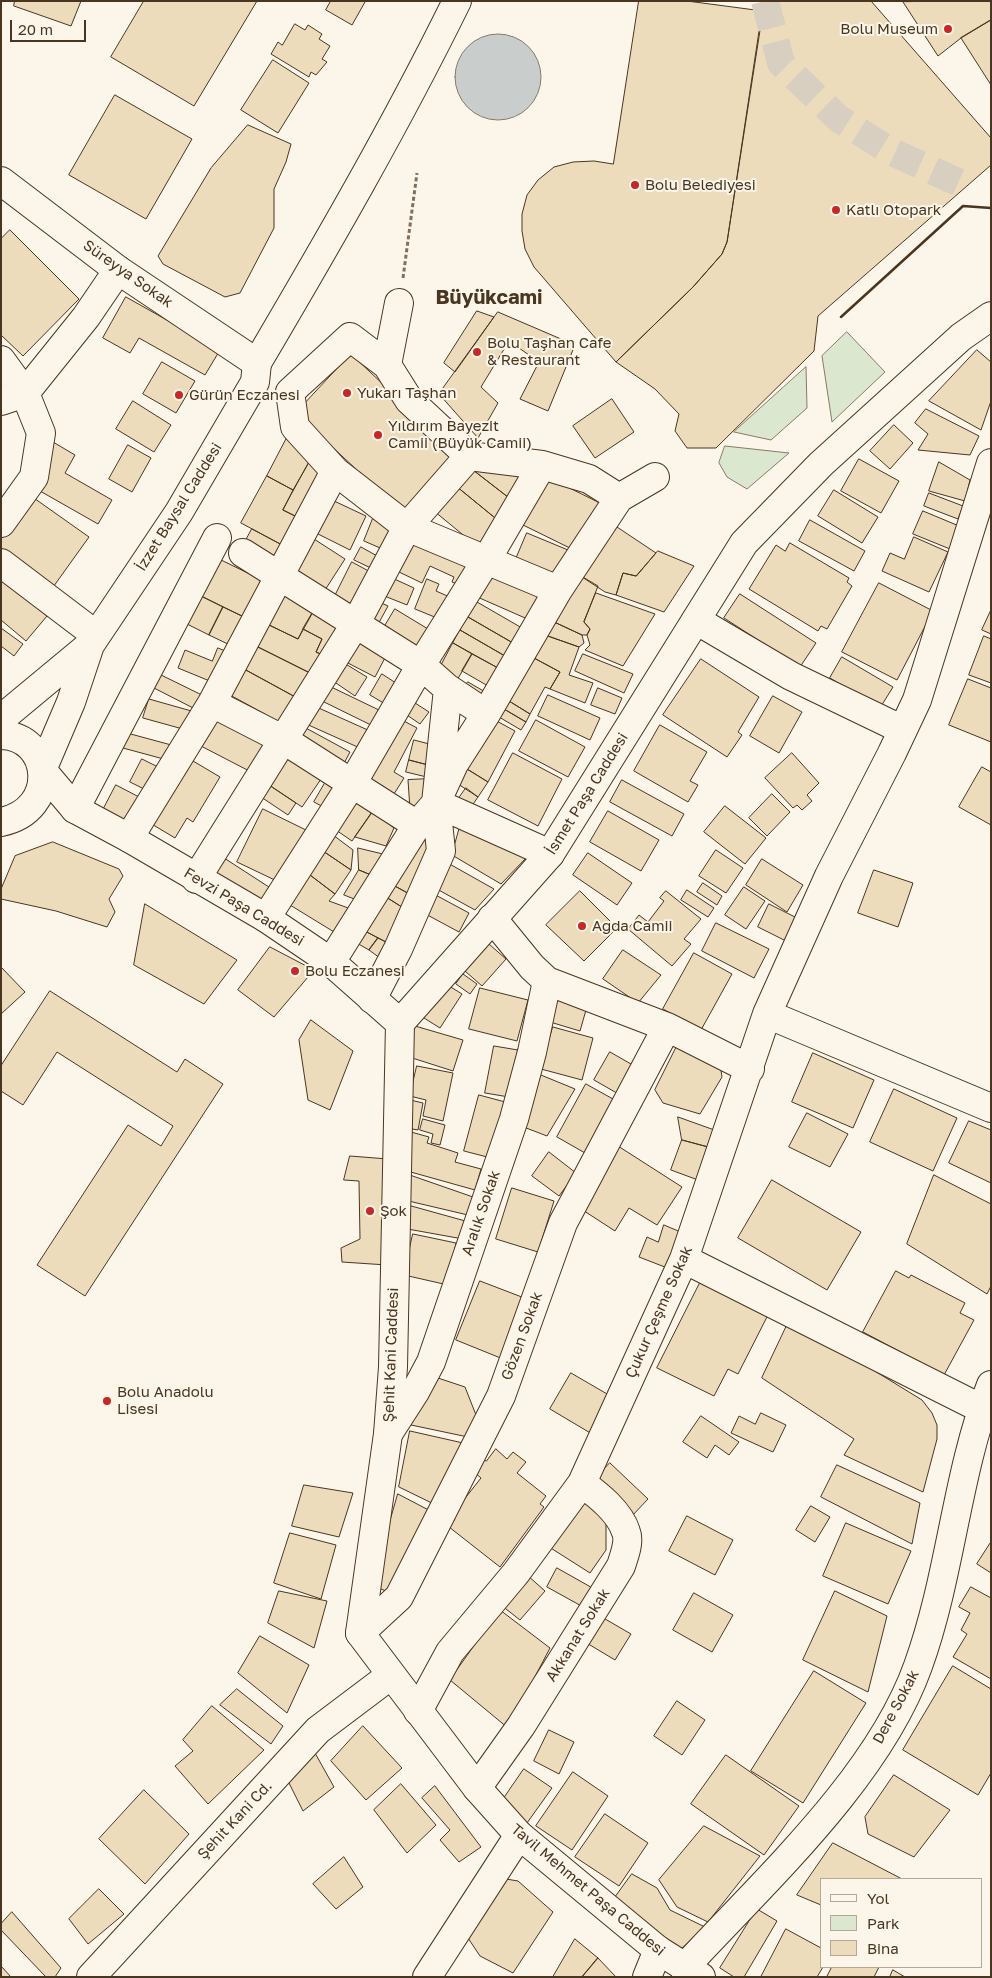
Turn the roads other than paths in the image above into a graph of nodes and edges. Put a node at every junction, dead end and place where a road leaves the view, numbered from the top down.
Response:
1 (457, 1) edge
2 (1, 181) edge
3 (118, 270) junction
4 (399, 303) road end
5 (991, 316) edge
6 (1, 360) edge
7 (257, 363) junction
8 (387, 365) junction
9 (13, 397) edge
10 (469, 456) junction
11 (991, 463) edge
12 (542, 465) junction
13 (335, 471) junction
14 (655, 477) dead end
15 (620, 498) junction
16 (1, 523) edge
17 (407, 527) junction
18 (218, 538) dead end
19 (243, 554) dead end
20 (487, 559) junction
21 (1, 563) edge
22 (278, 575) junction
23 (558, 590) junction
24 (696, 620) junction
25 (356, 623) junction
26 (93, 640) junction
27 (421, 665) junction
28 (446, 688) junction
29 (212, 702) junction
30 (486, 714) junction
31 (1, 720) edge
32 (903, 730) junction
33 (1, 735) edge
34 (284, 740) junction
35 (42, 770) junction
36 (353, 782) junction
37 (436, 804) junction
38 (75, 809) junction
39 (5, 822) edge
40 (417, 824) junction
41 (129, 838) junction
42 (550, 854) junction
43 (196, 879) junction
44 (266, 918) junction
45 (492, 918) junction
46 (331, 962) junction
47 (547, 981) junction
48 (372, 999) junction
49 (767, 1014) junction
50 (400, 1023) junction
51 (667, 1027) junction
52 (750, 1069) junction
53 (991, 1108) edge
54 (684, 1259) junction
55 (985, 1411) edge
56 (388, 1434) junction
57 (582, 1483) junction
58 (360, 1633) junction
59 (391, 1676) junction
60 (418, 1711) junction
61 (477, 1788) junction
62 (519, 1835) junction
63 (658, 1950) junction
64 (692, 1972) edge
65 (91, 1977) edge
66 (427, 1977) edge
67 (647, 1977) edge

1 - 7 street
2 - 3 street, Süreyya Sokak
3 - 7 street, Süreyya Sokak
3 - 9 street
4 - 8 street
5 - 24 street, İsmet Paşa Caddesi
6 - 9 street
7 - 26 street, İzzet Baysal Caddesi
8 - 10 street
8 - 13 street
9 - 16 street
10 - 12 street
10 - 17 street
11 - 32 street, Çukur Çeşme Sokak
12 - 15 street
12 - 20 street
13 - 17 street
13 - 22 street
14 - 15 street
15 - 23 street
17 - 20 street
17 - 25 street
18 - 38 street
19 - 22 street
20 - 23 street
20 - 27 street
21 - 26 street
22 - 25 street
22 - 29 street
23 - 30 street
24 - 32 street
24 - 42 street, İsmet Paşa Caddesi
25 - 27 street
25 - 34 street
26 - 31 street, İzzet Baysal Caddesi
26 - 35 street, İzzet Baysal Caddesi
27 - 28 street
27 - 36 street
28 - 30 street
28 - 37 street
29 - 34 street
29 - 41 street
30 - 37 street
32 - 49 street, Çukur Çeşme Sokak
33 - 35 street
34 - 36 street
34 - 43 street
35 - 38 street
35 - 39 street, İzzet Baysal Caddesi
36 - 40 street
36 - 44 street
37 - 40 street
37 - 42 street
37 - 48 street
38 - 39 street
38 - 41 street, Fevzi Paşa Caddesi
40 - 46 street
41 - 43 street, Fevzi Paşa Caddesi
42 - 45 street, İsmet Paşa Caddesi
43 - 44 street, Fevzi Paşa Caddesi
44 - 46 street, Fevzi Paşa Caddesi
45 - 47 street
45 - 50 street, İsmet Paşa Caddesi
46 - 48 street, Fevzi Paşa Caddesi
47 - 51 street
47 - 56 street, Aralık Sokak
48 - 50 street, Fevzi Paşa Caddesi
49 - 52 street, Çukur Çeşme Sokak
49 - 53 street
50 - 56 street, Şehit Kani Caddesi
51 - 52 street
51 - 58 street, Gözen Sokak
52 - 54 street, Çukur Çeşme Sokak
54 - 55 street
54 - 57 street, Çukur Çeşme Sokak
55 - 64 street, Dere Sokak
56 - 58 street, Şehit Kani Caddesi
57 - 60 street, Çukur Çeşme Sokak
57 - 61 street, Akkanat Sokak
58 - 59 street
59 - 60 street, Tavil Mehmet Paşa Caddesi
59 - 65 street, Şehit Kani Cd.
60 - 61 street, Tavil Mehmet Paşa Caddesi
61 - 62 street, Tavil Mehmet Paşa Caddesi
62 - 63 street, Tavil Mehmet Paşa Caddesi
62 - 66 street
63 - 64 street, Tavil Mehmet Paşa Caddesi
63 - 67 street

